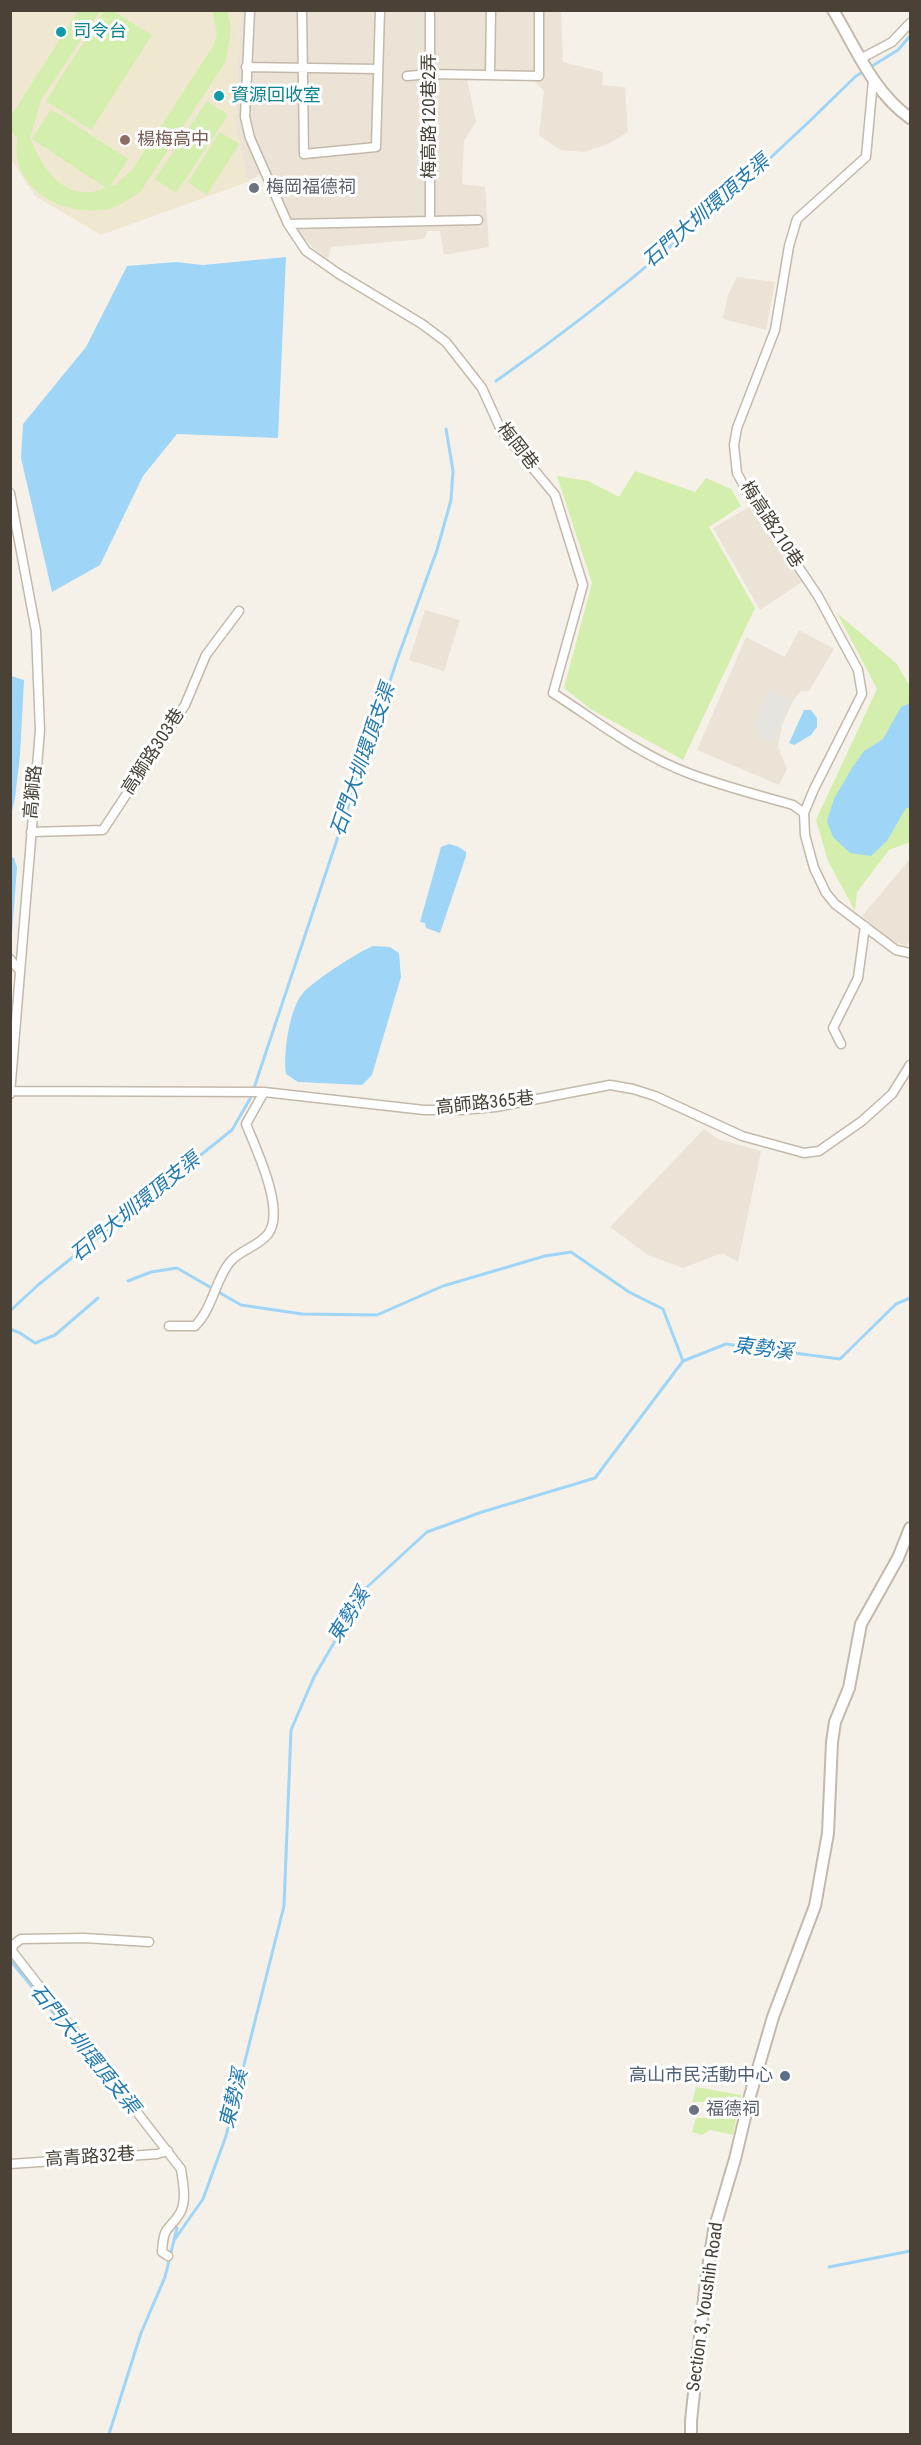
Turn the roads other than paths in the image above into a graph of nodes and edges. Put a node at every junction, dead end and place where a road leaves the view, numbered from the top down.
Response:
1 (250, 10) edge
2 (302, 10) edge
3 (380, 10) edge
4 (430, 10) edge
5 (491, 10) edge
6 (539, 10) edge
7 (833, 10) edge
8 (910, 24) edge
9 (246, 67) junction
10 (302, 67) junction
11 (377, 69) junction
12 (867, 69) junction
13 (430, 74) junction
14 (490, 74) junction
15 (407, 76) dead end
16 (910, 118) edge
17 (478, 220) dead end
18 (430, 221) junction
19 (288, 224) junction
20 (10, 493) edge
21 (239, 611) dead end
22 (804, 813) junction
23 (31, 832) junction
24 (865, 926) junction
25 (910, 953) edge
26 (10, 959) edge
27 (20, 971) junction
28 (841, 1044) dead end
29 (910, 1065) edge
30 (11, 1092) edge
31 (264, 1092) junction
32 (168, 1326) dead end
33 (910, 1528) edge
34 (148, 1942) dead end
35 (168, 2151) junction
36 (10, 2164) edge
37 (168, 2256) dead end
38 (691, 2434) edge

1 - 9 street, 梅岡巷
2 - 10 street
3 - 11 street
4 - 13 street, 梅高路120巷2弄
5 - 14 street
6 - 14 street
7 - 12 street
8 - 12 street
9 - 10 street
9 - 19 street, 梅岡巷
10 - 11 street
10 - 11 street
12 - 16 street
12 - 22 street, 梅高路210巷
13 - 14 street
13 - 15 street
13 - 18 street, 梅高路120巷2弄
17 - 18 street
18 - 19 street
19 - 22 street, 梅岡巷
20 - 23 street, 高獅路
21 - 23 street, 高獅路303巷
22 - 24 street, 梅高路210巷
23 - 27 street, 高獅路
24 - 25 street, 梅高路210巷
24 - 28 street
26 - 27 street
27 - 30 street, 高獅路
29 - 31 street, 高師路365巷
30 - 31 street, 高師路365巷
31 - 32 street
33 - 38 street, Section 3, Youshih Road
34 - 35 street
35 - 36 street, 高青路32巷
35 - 37 street

